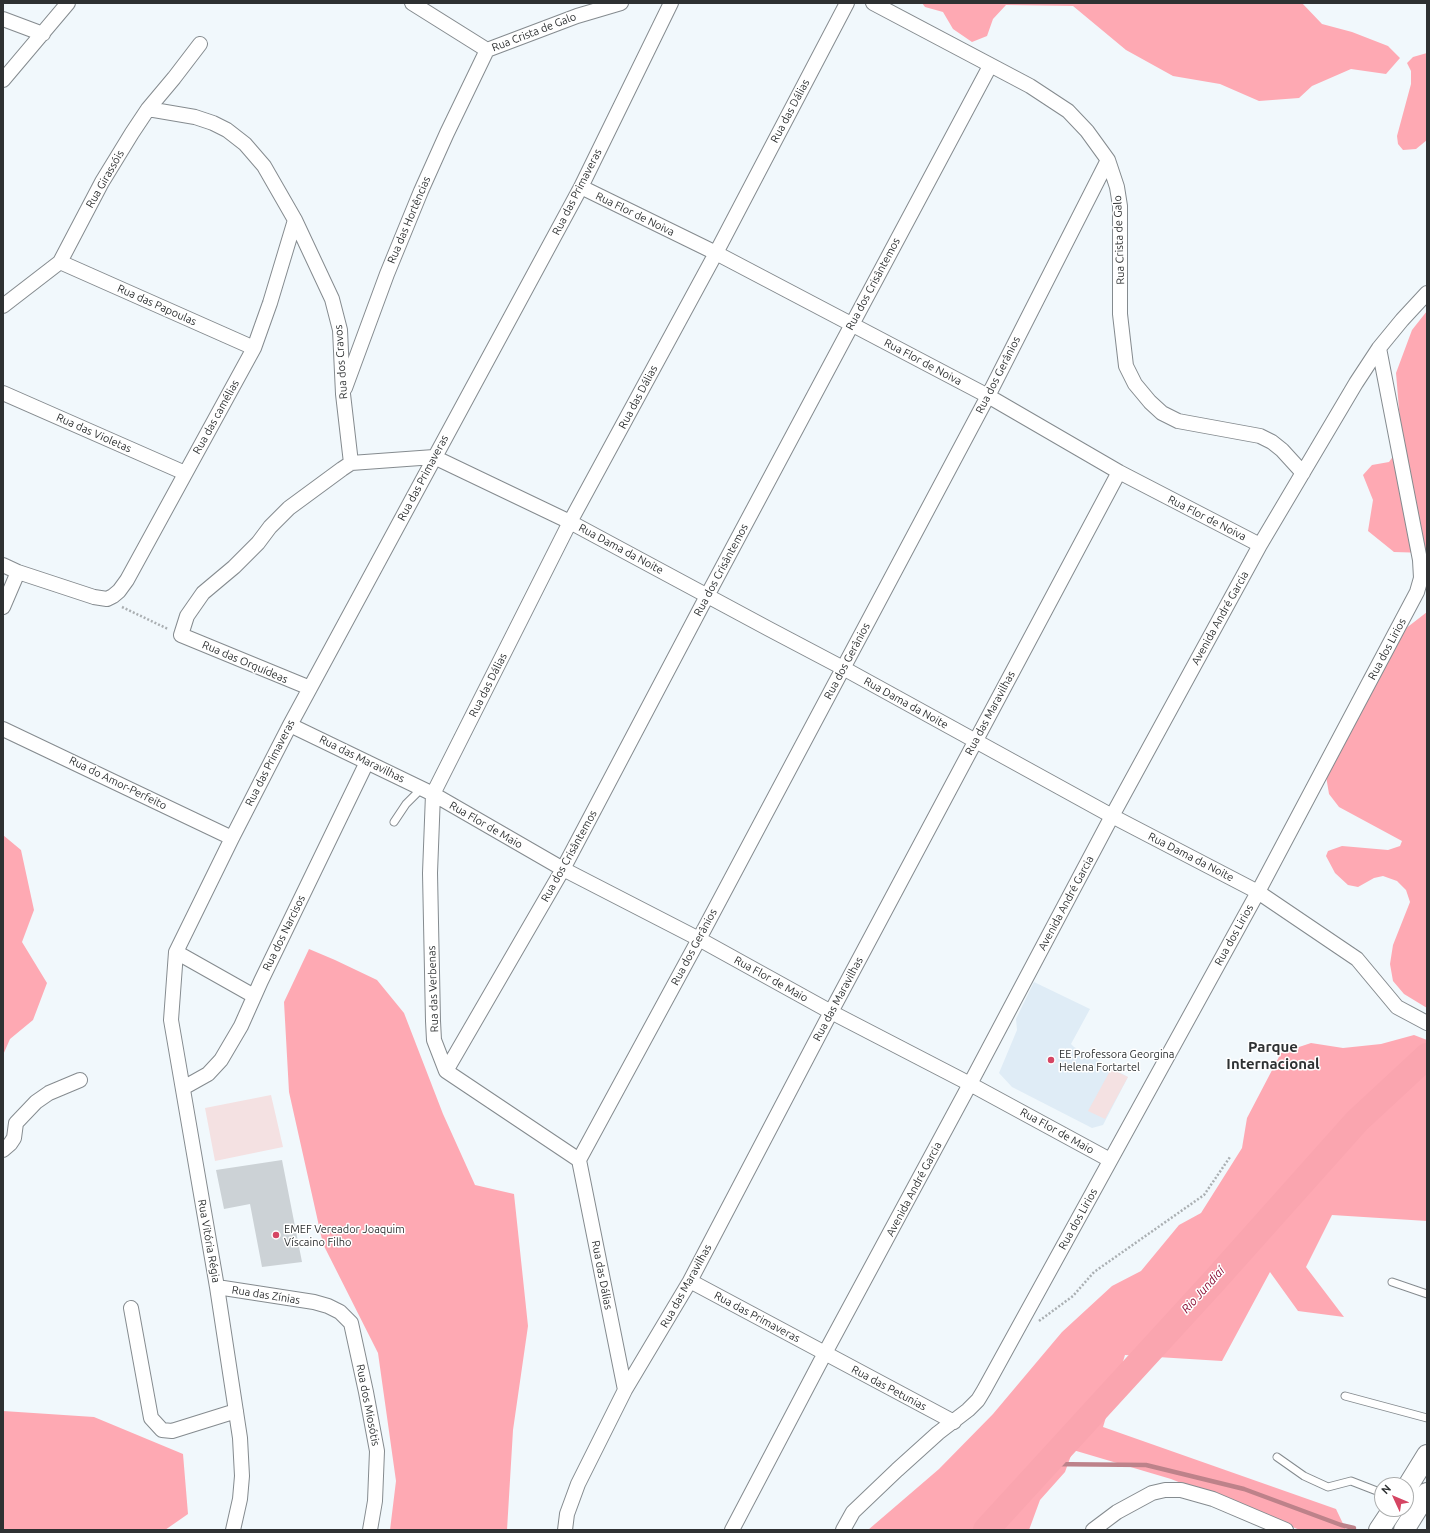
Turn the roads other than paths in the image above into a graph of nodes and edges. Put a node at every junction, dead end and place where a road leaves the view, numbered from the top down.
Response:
1 (68, 3) edge
2 (412, 3) edge
3 (621, 3) edge
4 (671, 3) edge
5 (847, 3) edge
6 (873, 3) edge
7 (3, 18) edge
8 (42, 34) junction
9 (200, 44) dead end
10 (487, 50) junction
11 (990, 66) junction
12 (3, 80) edge
13 (148, 109) junction
14 (1108, 160) junction
15 (581, 187) junction
16 (295, 220) junction
17 (716, 253) junction
18 (60, 262) junction
19 (1427, 293) edge
20 (3, 306) edge
21 (852, 324) junction
22 (254, 348) junction
23 (1379, 348) junction
24 (3, 393) edge
25 (343, 394) junction
26 (988, 396) junction
27 (434, 458) junction
28 (351, 463) junction
29 (1119, 472) junction
30 (185, 473) junction
31 (1303, 473) junction
32 (570, 522) junction
33 (1260, 545) junction
34 (3, 565) edge
35 (18, 572) junction
36 (707, 596) junction
37 (3, 607) edge
38 (843, 668) junction
39 (310, 688) junction
40 (290, 725) junction
41 (3, 729) edge
42 (975, 741) junction
43 (367, 762) junction
44 (427, 791) junction
45 (1112, 816) junction
46 (394, 822) dead end
47 (232, 838) junction
48 (563, 870) junction
49 (1258, 892) junction
50 (699, 939) junction
51 (176, 952) junction
52 (254, 996) junction
53 (831, 1012) junction
54 (1427, 1023) edge
55 (446, 1071) junction
56 (80, 1080) dead end
57 (970, 1084) junction
58 (183, 1088) junction
59 (3, 1150) edge
60 (579, 1160) junction
61 (1110, 1160) junction
62 (690, 1281) junction
63 (1392, 1282) dead end
64 (217, 1287) junction
65 (1427, 1294) edge
66 (314, 1302) joint
67 (131, 1308) dead end
68 (825, 1354) junction
69 (624, 1390) junction
70 (1345, 1396) dead end
71 (236, 1411) junction
72 (1427, 1418) edge
73 (954, 1422) junction
74 (1427, 1455) edge
75 (1277, 1457) dead end
76 (1413, 1477) edge
77 (1374, 1490) edge
78 (1427, 1493) edge
79 (1414, 1506) edge
80 (1388, 1517) edge
81 (1408, 1517) edge
82 (233, 1530) edge
83 (370, 1530) edge
84 (565, 1530) edge
85 (732, 1530) edge
86 (843, 1530) edge
87 (1093, 1530) edge
88 (1286, 1530) edge
89 (1379, 1530) edge
90 (1404, 1530) edge

1 - 8 street
2 - 10 street, Rua Crista de Galo
3 - 10 street, Rua Crista de Galo
4 - 15 street, Rua das Primaveras
5 - 17 street, Rua das Dálias
6 - 11 street, Rua Crista de Galo
7 - 8 street
8 - 12 street
9 - 13 street, Rua Girassóis
10 - 25 street, Rua das Hortências
11 - 14 street, Rua Crista de Galo
11 - 21 street, Rua dos Crisântemos
13 - 16 street, Rua dos Cravos
13 - 18 street, Rua Girassóis
14 - 26 street, Rua dos Gerânios
14 - 31 street, Rua Crista de Galo
15 - 17 street, Rua Flor de Noiva
15 - 27 street, Rua das Primaveras
16 - 22 street, Rua das camélias
16 - 25 street, Rua dos Cravos
17 - 21 street, Rua Flor de Noiva
17 - 32 street, Rua das Dálias
18 - 20 street, Rua Girassóis
18 - 22 street, Rua das Papoulas
19 - 23 street, Avenida André Garcia
21 - 26 street, Rua Flor de Noiva
21 - 36 street, Rua dos Crisântemos
22 - 30 street, Rua das camélias
23 - 31 street, Avenida André Garcia
23 - 49 street, Rua dos Lirios
24 - 30 street, Rua das Violetas
25 - 28 street, Rua dos Cravos
26 - 29 street, Rua Flor de Noiva
26 - 38 street, Rua dos Gerânios
27 - 28 street, Rua Dama da Noite
27 - 32 street, Rua Dama da Noite
27 - 39 street, Rua das Primaveras
28 - 39 street, Rua das Orquídeas
29 - 33 street, Rua Flor de Noiva
29 - 42 street, Rua das Maravilhas
30 - 35 street, Rua das camélias
31 - 33 street, Avenida André Garcia
32 - 36 street, Rua Dama da Noite
32 - 44 street, Rua das Dálias
33 - 45 street, Avenida André Garcia
34 - 35 street
35 - 37 street
36 - 38 street, Rua Dama da Noite
36 - 48 street, Rua dos Crisântemos
38 - 42 street, Rua Dama da Noite
38 - 50 street, Rua dos Gerânios
39 - 40 street, Rua das Primaveras
40 - 43 street, Rua das Maravilhas
40 - 47 street, Rua das Primaveras
41 - 47 street, Rua do Amor-Perfeito
42 - 45 street, Rua Dama da Noite
42 - 53 street, Rua das Maravilhas
43 - 44 street, Rua das Maravilhas
43 - 52 street, Rua dos Narcisos
44 - 46 lane
44 - 48 street, Rua Flor de Maio
44 - 55 street, Rua das Verbenas
45 - 49 street, Rua Dama da Noite
45 - 57 street, Avenida André Garcia
47 - 51 street, Rua das Primaveras
48 - 50 street, Rua Flor de Maio
48 - 55 street, Rua dos Crisântemos
49 - 54 street, Rua Dama da Noite
49 - 61 street, Rua dos Lirios
50 - 53 street, Rua Flor de Maio
50 - 60 street, Rua dos Gerânios
51 - 52 street
51 - 58 street, Rua Vitória Régia
52 - 58 street, Rua dos Narcisos
53 - 57 street, Rua Flor de Maio
53 - 62 street, Rua das Maravilhas
55 - 60 street
56 - 59 street
57 - 61 street, Rua Flor de Maio
57 - 68 street, Avenida André Garcia
58 - 64 street, Rua Vitória Régia
60 - 69 street, Rua das Dálias
61 - 73 street, Rua dos Lirios
62 - 68 street, Rua das Primaveras
62 - 69 street, Rua das Maravilhas
63 - 65 lane
64 - 66 street, Rua das Zínias
64 - 71 street, Rua Vitória Régia
66 - 83 street, Rua dos Miosótis
67 - 71 street
68 - 73 street, Rua das Petunias
68 - 85 street, Avenida André Garcia
69 - 84 street, Rua das Maravilhas
70 - 72 lane
71 - 82 street, Rua Vitória Régia
73 - 86 street, Rua dos Lirios
74 - 76 main road
75 - 77 lane
78 - 79 main road
80 - 89 main road
81 - 90 main road
87 - 88 street

